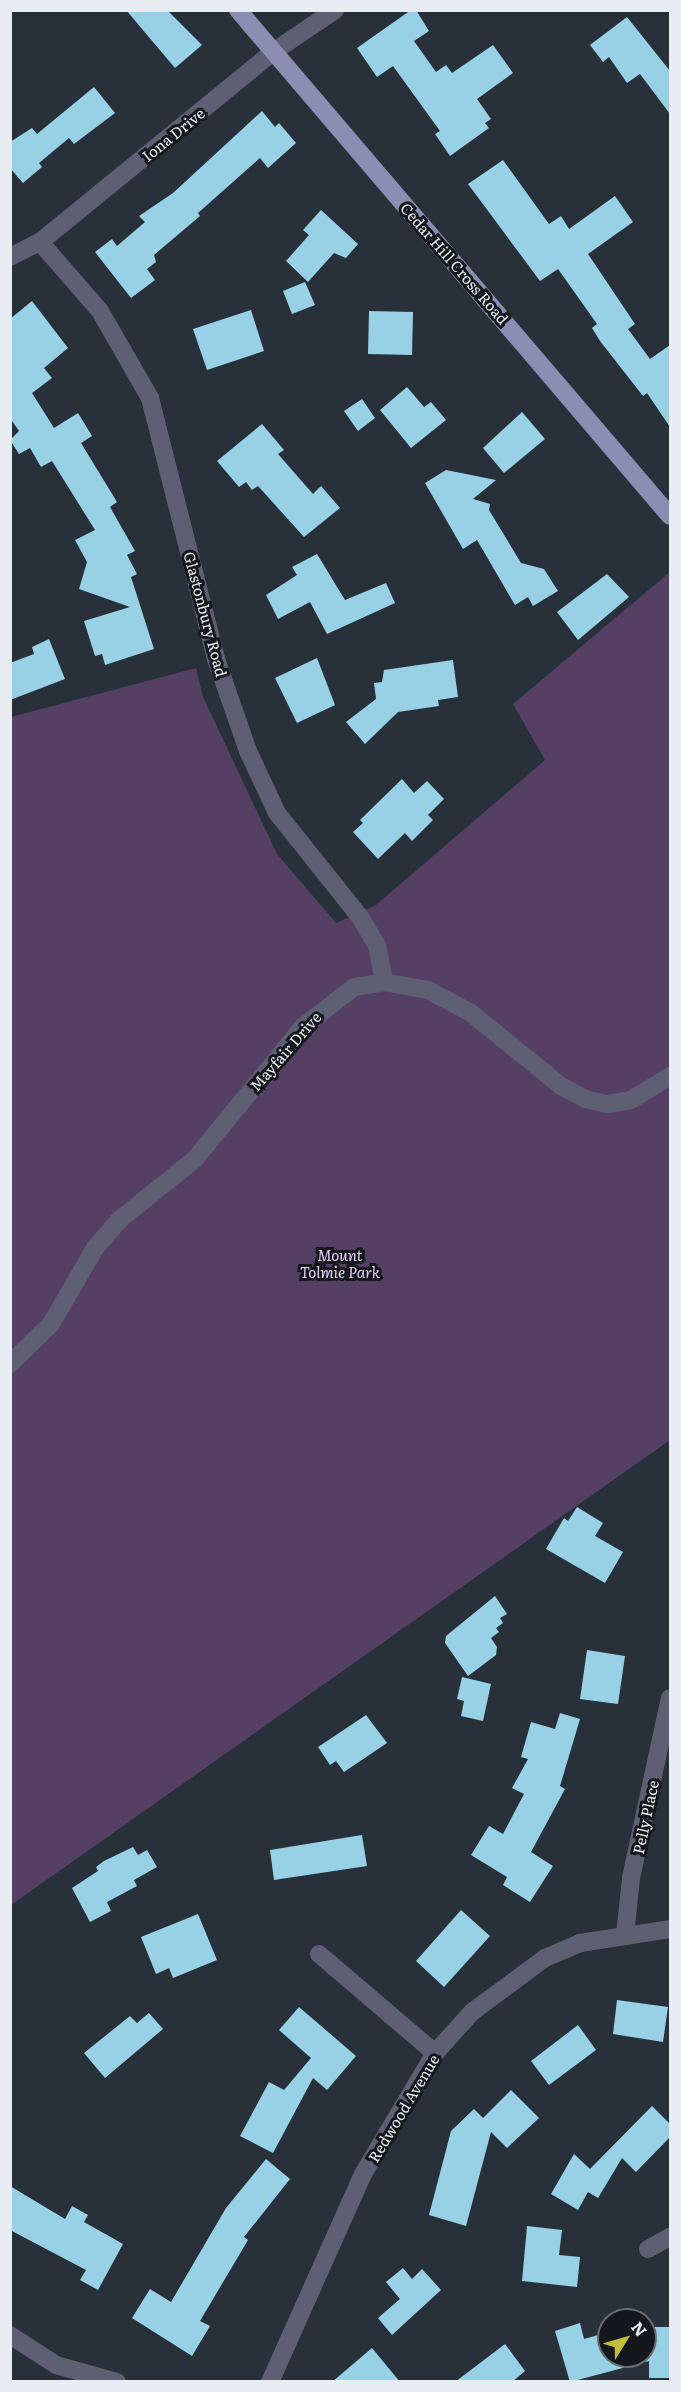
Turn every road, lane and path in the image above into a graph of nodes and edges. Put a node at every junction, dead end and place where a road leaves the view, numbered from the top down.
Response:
1 (238, 10) edge
2 (335, 10) edge
3 (273, 52) junction
4 (40, 242) junction
5 (10, 257) edge
6 (670, 516) edge
7 (384, 982) junction
8 (670, 1076) edge
9 (10, 1364) edge
10 (670, 1698) edge
11 (670, 1929) edge
12 (625, 1936) junction
13 (320, 1954) dead end
14 (435, 2053) junction
15 (670, 2237) edge
16 (648, 2249) dead end
17 (10, 2335) edge
18 (117, 2382) edge
19 (270, 2382) edge

1 - 3 main road, Cedar Hill Cross Road
2 - 3 street, Iona Drive
3 - 4 street, Iona Drive
3 - 6 main road, Cedar Hill Cross Road
4 - 5 street, Iona Drive
4 - 7 street, Glastonbury Road
7 - 8 street, Mayfair Drive
7 - 9 street, Mayfair Drive
10 - 12 street, Pelly Place
11 - 12 street, Redwood Avenue
12 - 14 street, Redwood Avenue
13 - 14 street
14 - 19 street, Redwood Avenue
15 - 16 street
17 - 18 street

